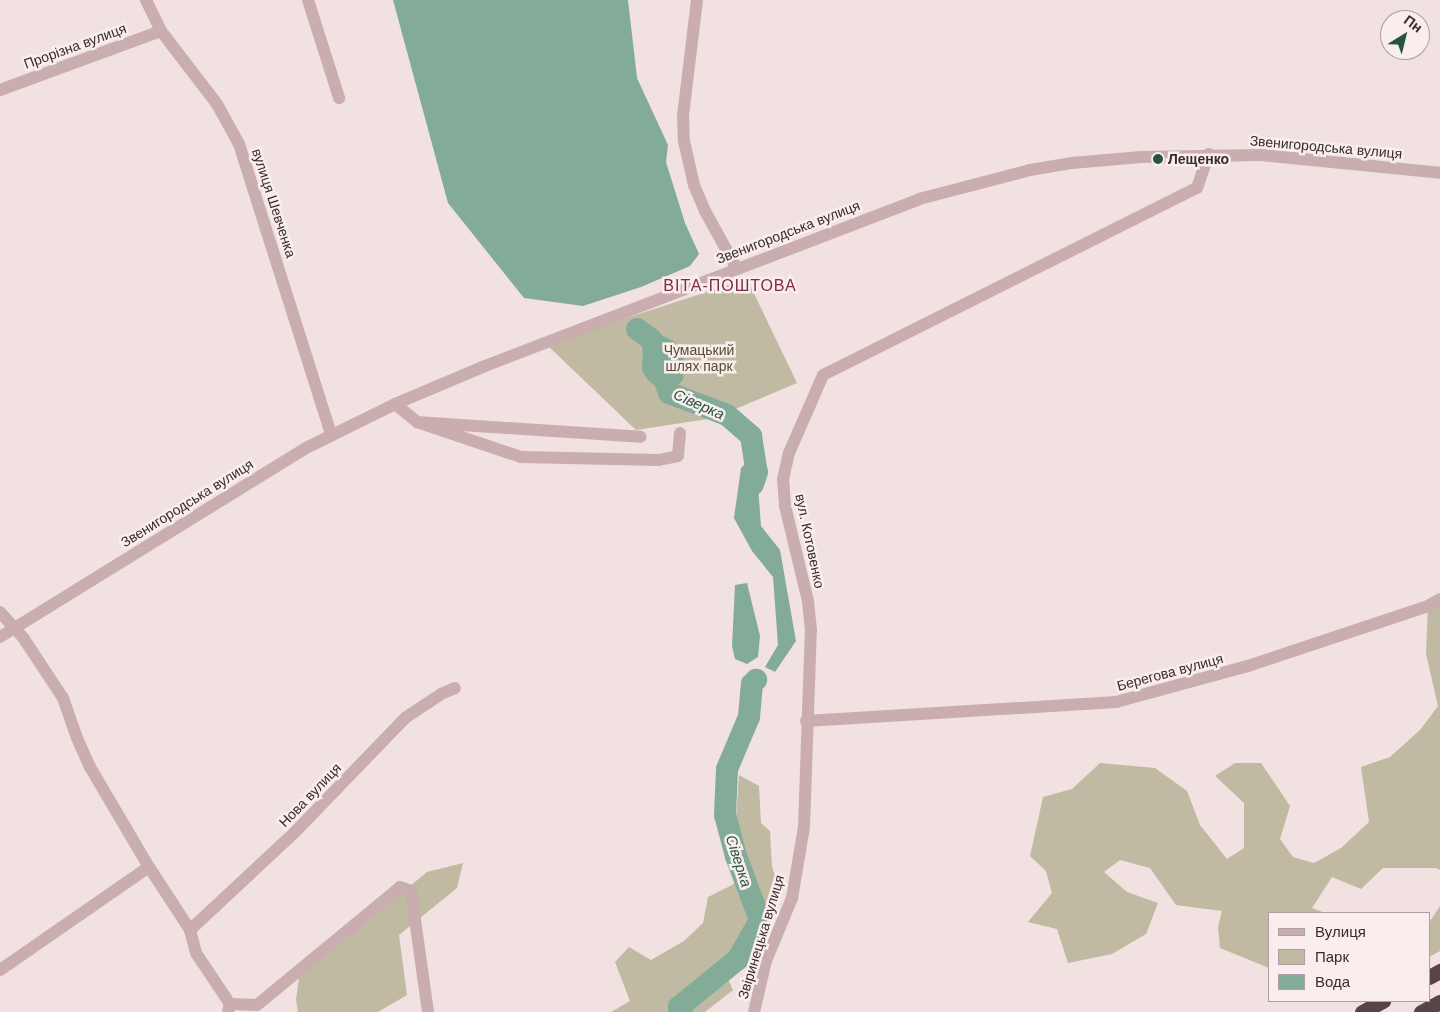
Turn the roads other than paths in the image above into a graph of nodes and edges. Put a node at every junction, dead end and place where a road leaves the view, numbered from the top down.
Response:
1 (146, 0) edge
2 (308, 0) edge
3 (697, 0) edge
4 (161, 31) junction
5 (0, 90) edge
6 (339, 98) dead end
7 (1209, 154) junction
8 (1440, 173) edge
9 (736, 268) junction
10 (395, 404) junction
11 (417, 422) junction
12 (680, 433) dead end
13 (332, 434) junction
14 (640, 437) dead end
15 (1440, 599) edge
16 (0, 612) edge
17 (13, 628) junction
18 (0, 637) edge
19 (455, 688) dead end
20 (806, 721) junction
21 (149, 867) junction
22 (190, 930) junction
23 (0, 970) edge
24 (1382, 1002) edge
25 (1382, 1002) edge
26 (1440, 1002) edge
27 (229, 1008) edge
28 (428, 1012) edge
29 (754, 1012) edge
30 (1362, 1012) edge
31 (1367, 1012) edge
32 (1421, 1012) edge

1 - 4 street, вулиця Шевченка
2 - 6 street
3 - 9 street
4 - 5 street, Прорізна вулиця
4 - 13 street, вулиця Шевченка
7 - 8 street, Звенигородська вулиця
7 - 9 street, Звенигородська вулиця
7 - 20 street, вул. Котовенко
9 - 10 street, Звенигородська вулиця
10 - 11 street
10 - 13 street, Звенигородська вулиця
11 - 12 street
11 - 14 street
13 - 17 street, Звенигородська вулиця
15 - 20 street, Берегова вулиця
16 - 17 street
17 - 18 street, Звенигородська вулиця
17 - 21 street
19 - 22 street, Нова вулиця
20 - 29 street, Звіринецька вулиця
21 - 22 street
21 - 23 street
22 - 27 street
24 - 30 highway
25 - 31 highway
26 - 32 highway
27 - 28 street

